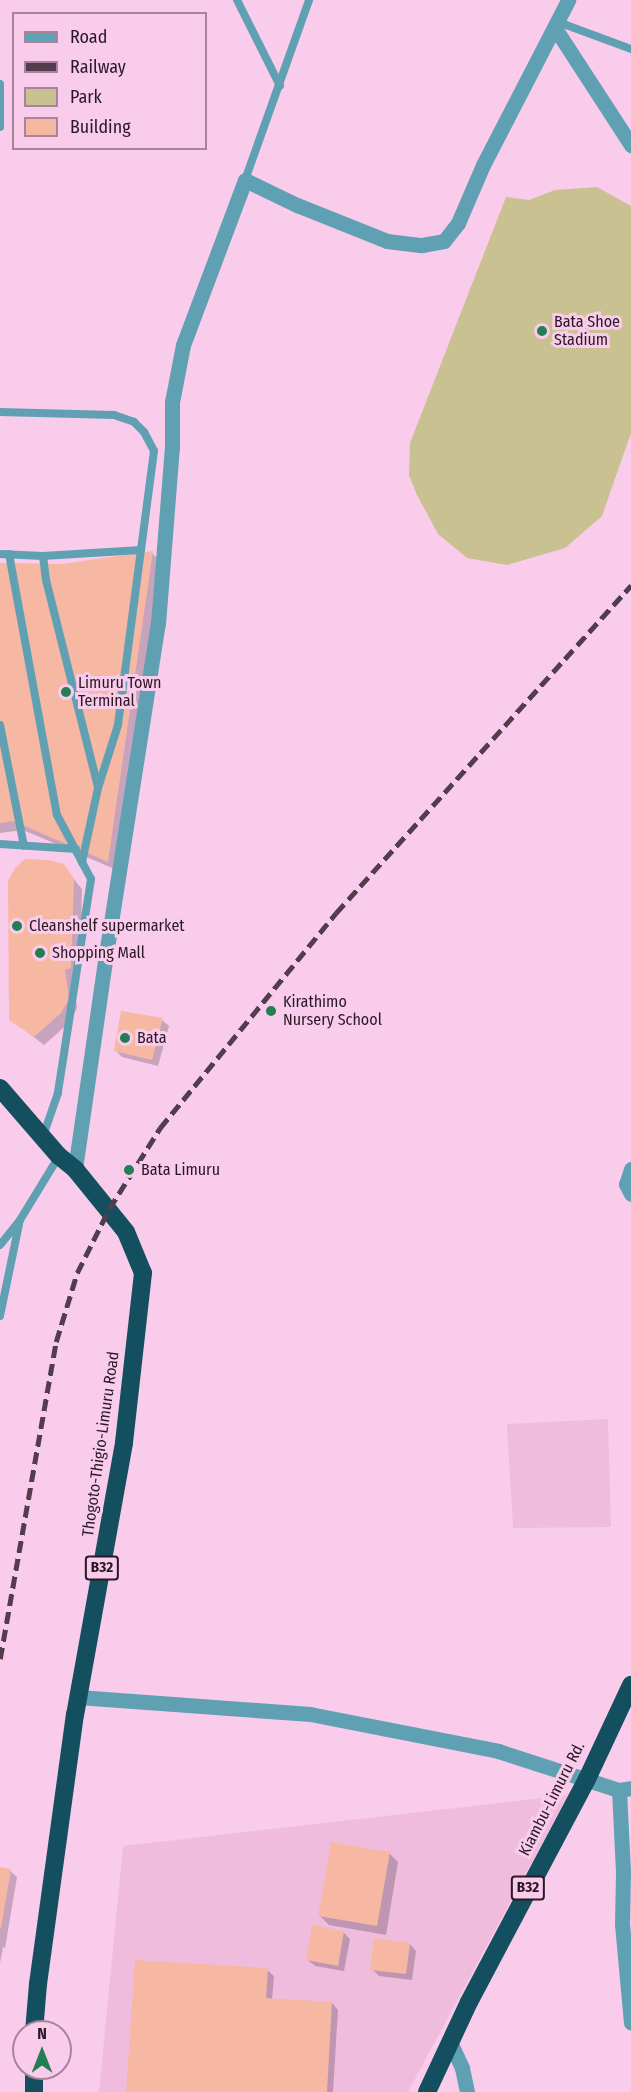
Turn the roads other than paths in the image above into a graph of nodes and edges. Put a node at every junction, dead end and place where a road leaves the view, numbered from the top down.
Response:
1 (237, 0) edge
2 (309, 0) edge
3 (568, 0) edge
4 (556, 25) junction
5 (631, 49) edge
6 (0, 84) edge
7 (280, 86) junction
8 (0, 127) edge
9 (631, 145) edge
10 (244, 180) junction
11 (0, 412) edge
12 (141, 550) junction
13 (0, 554) edge
14 (9, 554) junction
15 (43, 556) junction
16 (0, 725) edge
17 (98, 788) junction
18 (0, 844) edge
19 (24, 846) junction
20 (76, 849) junction
21 (82, 862) junction
22 (0, 1088) edge
23 (42, 1138) junction
24 (59, 1156) junction
25 (75, 1169) junction
26 (631, 1169) edge
27 (631, 1194) edge
28 (20, 1220) junction
29 (0, 1245) edge
30 (0, 1316) edge
31 (631, 1685) edge
32 (78, 1697) junction
33 (587, 1779) junction
34 (625, 1789) edge
35 (35, 2020) edge
36 (631, 2023) edge
37 (450, 2042) junction
38 (427, 2092) edge
39 (467, 2092) edge

1 - 7 lane
2 - 7 lane
3 - 4 street
4 - 5 lane
4 - 9 street
4 - 10 street
6 - 8 lane
7 - 10 lane
10 - 25 street
11 - 12 lane
12 - 15 lane
12 - 17 lane
13 - 14 lane
14 - 15 lane
14 - 20 lane
15 - 17 lane
16 - 19 lane
17 - 21 lane
18 - 19 lane
19 - 20 lane
20 - 21 lane
21 - 23 lane
22 - 23 highway, Thogoto-Thigio-Limuru Road / B32
23 - 24 highway, Thogoto-Thigio-Limuru Road / B32
24 - 25 highway, Thogoto-Thigio-Limuru Road / B32
24 - 28 lane
25 - 32 highway, Thogoto-Thigio-Limuru Road / B32
26 - 27 street
28 - 29 lane
28 - 30 lane
31 - 33 highway, Kiambu-Limuru Rd. / B32
32 - 33 street
32 - 35 highway, Thogoto-Thigio-Limuru Road / B32
33 - 34 street
33 - 37 highway, Kiambu-Limuru Rd. / B32
34 - 36 street
37 - 38 highway, Kiambu-Limuru Rd. / B32
37 - 39 street

